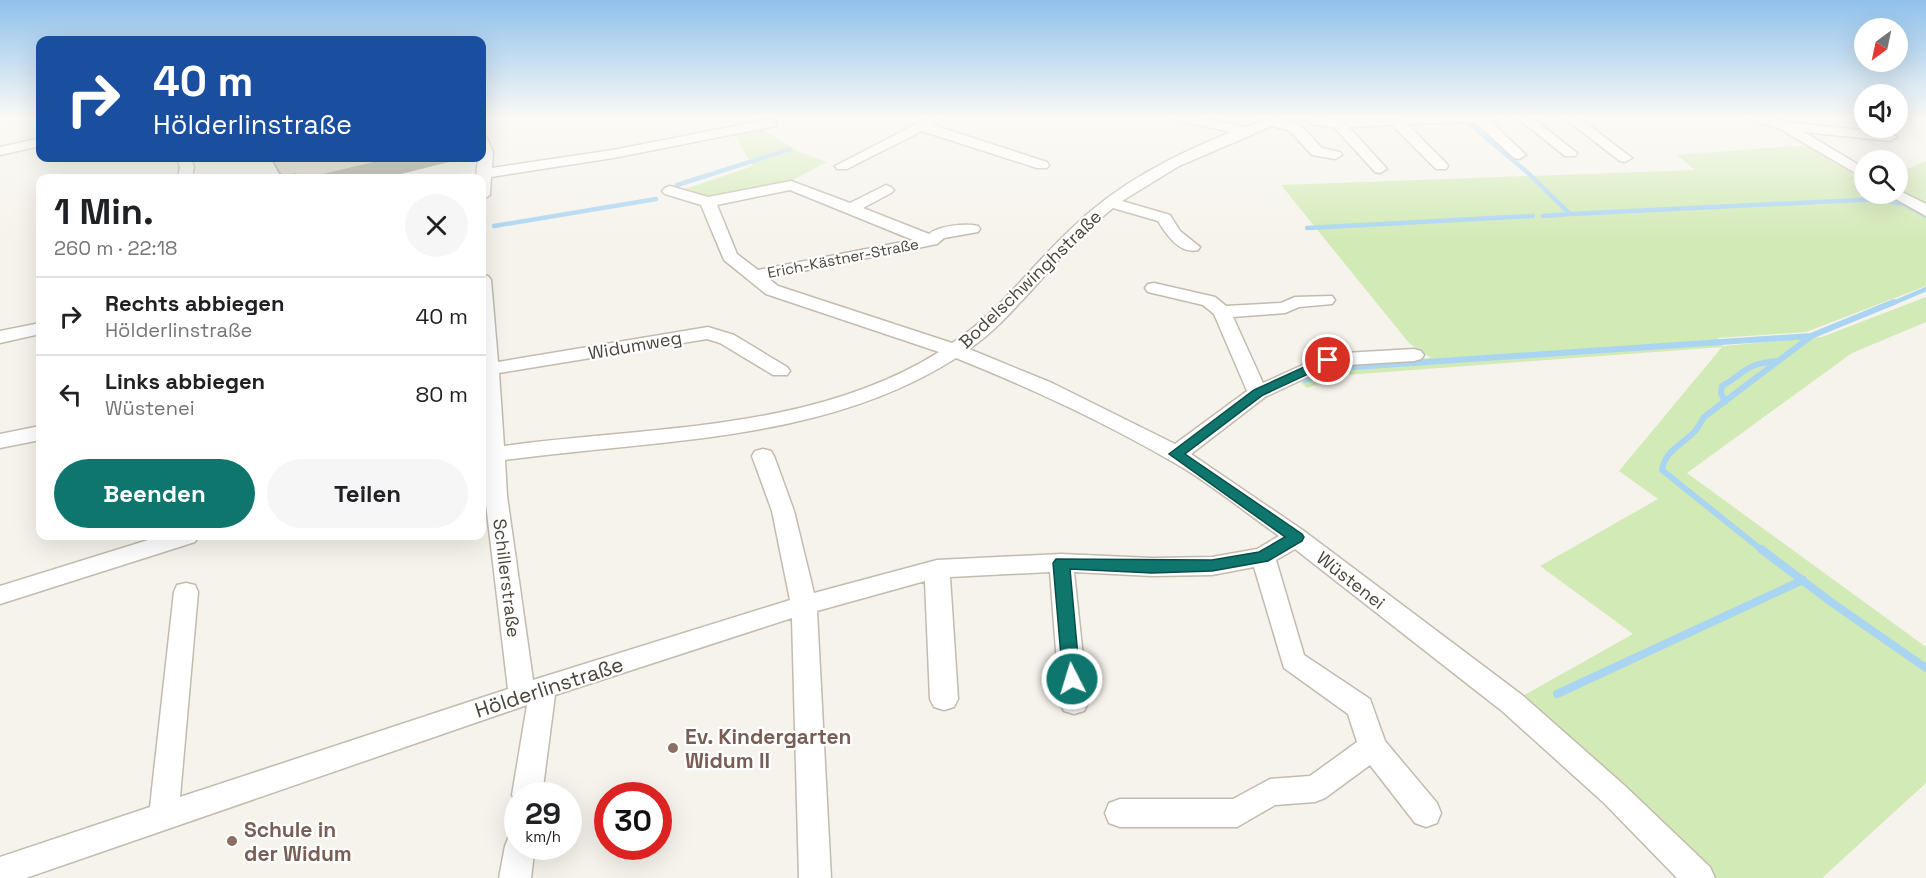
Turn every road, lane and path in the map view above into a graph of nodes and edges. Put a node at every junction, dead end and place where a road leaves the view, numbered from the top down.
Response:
1 (587, 158) edge
2 (858, 158) edge
3 (1019, 158) edge
4 (1185, 158) edge
5 (1370, 158) edge
6 (1433, 158) edge
7 (1838, 158) edge
8 (485, 162) edge
9 (1042, 165) dead end
10 (842, 166) dead end
11 (1441, 166) dead end
12 (1854, 168) edge
13 (1380, 169) dead end
14 (484, 174) joint
15 (886, 190) dead end
16 (670, 191) dead end
17 (1908, 200) edge
18 (708, 202) junction
19 (1110, 202) junction
20 (852, 208) junction
21 (1926, 211) edge
22 (972, 229) dead end
23 (931, 241) junction
24 (1192, 247) dead end
25 (755, 276) junction
26 (1154, 288) dead end
27 (1326, 300) dead end
28 (1222, 312) junction
29 (36, 330) edge
30 (0, 337) edge
31 (956, 351) junction
32 (1414, 355) dead end
33 (486, 368) edge
34 (780, 371) dead end
35 (486, 380) edge
36 (1258, 393) junction
37 (36, 434) edge
38 (0, 441) edge
39 (1176, 454) junction
40 (487, 455) edge
41 (763, 456) dead end
42 (1296, 537) junction
43 (174, 540) edge
44 (1263, 557) junction
45 (1061, 563) junction
46 (937, 570) junction
47 (186, 592) dead end
48 (0, 595) edge
49 (804, 605) junction
50 (532, 691) junction
51 (944, 699) dead end
52 (1074, 702) dead end
53 (1372, 747) junction
54 (528, 782) edge
55 (1120, 813) dead end
56 (1426, 813) dead end
57 (164, 815) junction
58 (518, 860) edge
59 (0, 872) edge
60 (515, 878) edge
61 (815, 878) edge
62 (1700, 878) edge

1 - 14 street
2 - 10 street
3 - 9 street
4 - 19 street, Bodelschwinghstraße
5 - 13 street
6 - 11 street
7 - 12 street
8 - 14 street
15 - 20 street
16 - 18 street, Erich-Kästner-Straße
17 - 21 street
18 - 20 street, Erich-Kästner-Straße
18 - 25 street, Erich-Kästner-Straße
19 - 24 street
19 - 31 street, Bodelschwinghstraße
20 - 23 street, Erich-Kästner-Straße
22 - 23 street, Erich-Kästner-Straße
23 - 25 street, Erich-Kästner-Straße
25 - 31 street, Erich-Kästner-Straße
26 - 28 street
27 - 28 street
28 - 36 street
29 - 30 street
31 - 39 street, Wüstenei
31 - 40 street, Bodelschwinghstraße
32 - 36 street
33 - 34 street, Widumweg
35 - 40 street, Schillerstraße
36 - 39 street
37 - 38 street
39 - 42 street, Wüstenei
40 - 50 street, Schillerstraße
41 - 49 street
42 - 44 street, Hölderlinstraße
42 - 62 street, Wüstenei
43 - 48 street
44 - 45 street, Hölderlinstraße
44 - 53 street
45 - 46 street, Hölderlinstraße
45 - 52 street
46 - 49 street, Hölderlinstraße
46 - 51 street
47 - 57 street
49 - 50 street, Hölderlinstraße
49 - 61 street
50 - 54 street, Schillerstraße
50 - 57 street, Hölderlinstraße
53 - 55 street
53 - 56 street
57 - 59 street, Hölderlinstraße
58 - 60 street

